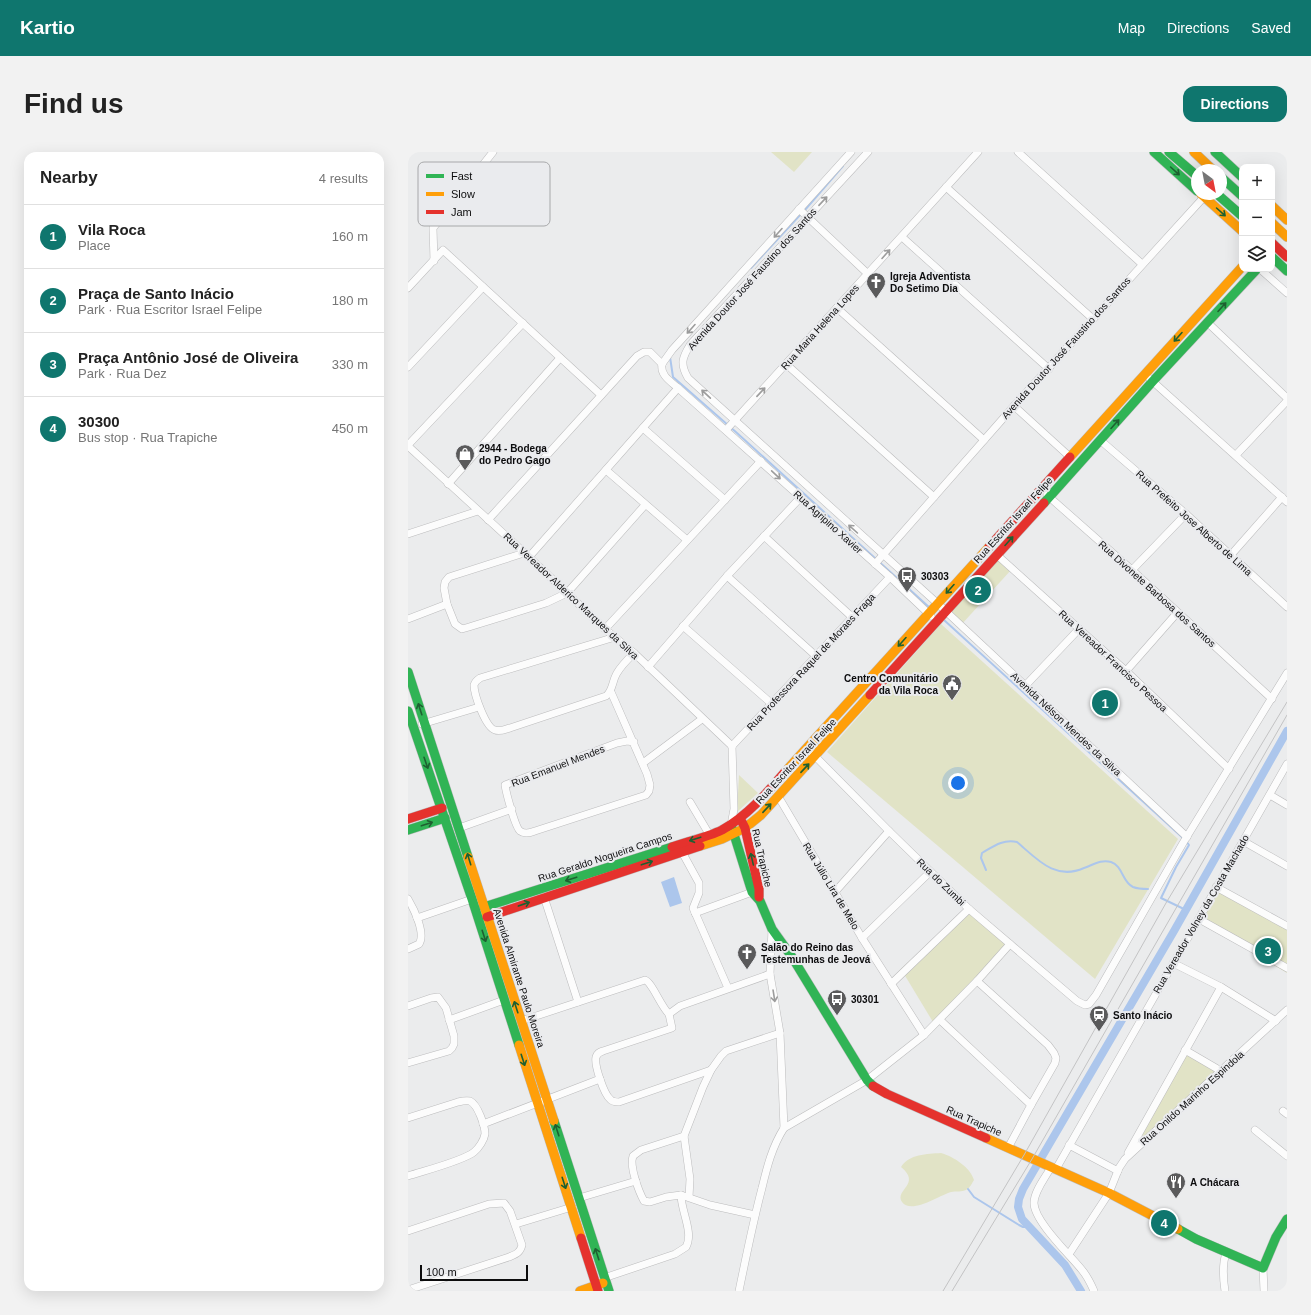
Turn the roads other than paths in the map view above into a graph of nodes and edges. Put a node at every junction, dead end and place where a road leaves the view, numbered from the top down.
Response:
1 (493, 152) edge
2 (851, 152) edge
3 (868, 152) edge
4 (978, 152) edge
5 (1018, 152) edge
6 (1154, 152) edge
7 (1169, 152) edge
8 (1194, 152) edge
9 (1219, 153) edge
10 (485, 162) edge
11 (1207, 164) edge
12 (1191, 171) edge
13 (1239, 174) edge
14 (1227, 182) edge
15 (1191, 186) edge
16 (946, 187) junction
17 (1239, 193) edge
18 (1195, 200) edge
19 (1207, 200) edge
20 (1224, 200) edge
21 (1275, 209) edge
22 (804, 213) junction
23 (1239, 213) edge
24 (1287, 220) edge
25 (435, 226) edge
26 (1275, 226) edge
27 (1239, 228) edge
28 (902, 237) junction
29 (1287, 237) edge
30 (1275, 246) edge
31 (1287, 257) edge
32 (434, 261) junction
33 (1275, 262) edge
34 (1142, 264) junction
35 (1239, 270) edge
36 (1287, 271) edge
37 (1254, 272) edge
38 (1263, 272) edge
39 (868, 274) junction
40 (483, 287) junction
41 (408, 288) edge
42 (1287, 293) edge
43 (837, 308) junction
44 (1093, 319) junction
45 (522, 323) junction
46 (1208, 323) junction
47 (560, 358) junction
48 (662, 364) junction
49 (786, 364) junction
50 (408, 367) edge
51 (1049, 369) junction
52 (1145, 374) junction
53 (1153, 381) junction
54 (678, 388) junction
55 (601, 395) junction
56 (1287, 398) edge
57 (1287, 401) edge
58 (1014, 406) junction
59 (730, 426) junction
60 (643, 428) junction
61 (984, 440) junction
62 (1100, 440) junction
63 (408, 446) edge
64 (1236, 456) junction
65 (1070, 457) junction
66 (761, 461) junction
67 (606, 470) junction
68 (448, 484) junction
69 (1041, 490) junction
70 (934, 497) junction
71 (1049, 497) junction
72 (800, 498) junction
73 (725, 500) junction
74 (1285, 500) edge
75 (645, 505) junction
76 (478, 511) junction
77 (1186, 514) junction
78 (488, 520) junction
79 (408, 534) edge
80 (764, 536) junction
81 (687, 540) junction
82 (527, 555) junction
83 (997, 555) junction
84 (1230, 556) junction
85 (879, 559) junction
86 (1132, 570) junction
87 (728, 576) junction
88 (890, 577) junction
89 (567, 593) junction
90 (937, 603) junction
91 (447, 604) junction
92 (1287, 607) edge
93 (945, 611) junction
94 (929, 613) junction
95 (1177, 613) junction
96 (852, 617) junction
97 (408, 619) edge
98 (936, 621) junction
99 (683, 626) junction
100 (605, 629) junction
101 (1079, 629) junction
102 (615, 637) junction
103 (634, 653) junction
104 (816, 656) junction
105 (648, 667) junction
106 (1126, 671) junction
107 (408, 672) edge
108 (1287, 673) edge
109 (1026, 686) junction
110 (611, 692) junction
111 (1272, 699) junction
112 (772, 704) junction
113 (480, 707) junction
114 (408, 710) edge
115 (702, 719) junction
116 (424, 724) junction
117 (410, 727) edge
118 (634, 742) junction
119 (732, 746) junction
120 (807, 748) junction
121 (816, 756) junction
122 (643, 762) junction
123 (1287, 764) edge
124 (1229, 769) junction
125 (1270, 795) junction
126 (778, 796) junction
127 (690, 802) dead end
128 (1287, 805) edge
129 (442, 808) junction
130 (512, 809) junction
131 (734, 809) junction
132 (445, 818) junction
133 (408, 819) edge
134 (740, 820) junction
135 (459, 828) junction
136 (745, 828) junction
137 (408, 830) edge
138 (732, 830) junction
139 (889, 831) junction
140 (709, 834) junction
141 (1186, 840) junction
142 (1243, 841) junction
143 (682, 852) junction
144 (1287, 866) edge
145 (615, 870) junction
146 (930, 872) junction
147 (1216, 887) junction
148 (756, 890) junction
149 (834, 893) junction
150 (544, 896) junction
151 (472, 899) junction
152 (408, 900) edge
153 (484, 907) junction
154 (969, 909) junction
155 (695, 913) junction
156 (487, 917) junction
157 (417, 918) junction
158 (1199, 919) junction
159 (1287, 926) edge
160 (772, 929) junction
161 (862, 938) junction
162 (1010, 944) junction
163 (408, 949) edge
164 (1173, 963) junction
165 (1287, 968) edge
166 (770, 974) junction
167 (977, 981) junction
168 (891, 984) junction
169 (1221, 987) junction
170 (728, 988) junction
171 (504, 1000) junction
172 (578, 1002) junction
173 (408, 1006) edge
174 (1287, 1010) edge
175 (669, 1014) junction
176 (449, 1020) junction
177 (940, 1020) junction
178 (521, 1021) junction
179 (1276, 1021) junction
180 (780, 1033) junction
181 (924, 1035) junction
182 (1185, 1050) junction
183 (408, 1063) edge
184 (712, 1070) junction
185 (1221, 1071) junction
186 (600, 1079) junction
187 (867, 1080) junction
188 (547, 1098) junction
189 (537, 1102) junction
190 (1031, 1105) junction
191 (408, 1118) edge
192 (484, 1124) junction
193 (784, 1128) junction
194 (1255, 1130) dead end
195 (684, 1136) junction
196 (1069, 1145) junction
197 (1008, 1148) junction
198 (1287, 1156) edge
199 (1125, 1159) junction
200 (1047, 1165) junction
201 (1118, 1171) junction
202 (408, 1176) edge
203 (636, 1181) junction
204 (1109, 1193) junction
205 (685, 1196) junction
206 (579, 1198) junction
207 (572, 1207) junction
208 (755, 1215) junction
209 (1287, 1219) edge
210 (516, 1224) junction
211 (408, 1231) edge
212 (1283, 1233) edge
213 (1226, 1253) junction
214 (1069, 1254) junction
215 (1262, 1268) junction
216 (606, 1284) edge
217 (597, 1288) edge
218 (408, 1290) edge
219 (580, 1291) edge
220 (739, 1291) edge
221 (1094, 1291) edge
222 (1225, 1291) edge
223 (1264, 1291) edge

1 - 10 street
2 - 22 street
22 -> 3 street, Avenida Doutor José Faustino dos Santos
4 - 16 street, Rua Maria Helena Lopes
5 - 34 street
6 -> 15 main road
7 - 12 main road
8 - 11 main road
9 - 13 main road
14 - 17 main road
16 - 28 street, Rua Maria Helena Lopes
16 - 44 street
18 - 34 street, Avenida Doutor José Faustino dos Santos
19 -> 27 main road
20 - 23 main road
21 - 24 main road
22 - 39 street
22 -> 48 street
59 -> 22 street, Avenida Doutor José Faustino dos Santos
25 - 32 street
26 - 29 main road
39 -> 28 street, Rua Maria Helena Lopes
28 - 51 street
30 - 31 main road
32 - 40 street
32 - 41 street
33 - 36 main road
34 - 44 street, Avenida Doutor José Faustino dos Santos
35 -> 52 main road, Rua Escritor Israel Felipe
46 -> 37 main road, Rua Escritor Israel Felipe
38 - 42 street
39 - 43 street, Rua Maria Helena Lopes
40 - 45 street
40 - 50 street
43 - 49 street, Rua Maria Helena Lopes
43 - 61 street
44 - 51 street, Avenida Doutor José Faustino dos Santos
45 - 47 street
45 - 63 street
46 - 53 main road, Rua Escritor Israel Felipe
46 - 56 street
47 - 55 street
47 - 68 street
48 - 54 street
48 - 55 street
59 -> 49 street, Rua Maria Helena Lopes
49 - 70 street
51 - 58 street, Avenida Doutor José Faustino dos Santos
52 - 53 street
52 - 65 main road, Rua Escritor Israel Felipe
62 -> 53 main road, Rua Escritor Israel Felipe
53 - 64 street
54 - 59 street
54 - 60 street
55 - 78 street
57 - 64 street
58 - 61 street, Avenida Doutor José Faustino dos Santos
58 - 65 street
59 - 66 street, Rua Agripino Xavier
85 -> 59 street, Avenida Doutor José Faustino dos Santos
60 - 67 street
60 - 73 street
61 - 70 street, Avenida Doutor José Faustino dos Santos
62 - 71 main road, Rua Escritor Israel Felipe
62 - 77 street, Rua Prefeito Jose Alberto de Lima
63 - 68 street, Rua Vereador Alderico Marques da Silva
64 - 74 street
65 - 69 main road, Rua Escritor Israel Felipe
66 -> 72 street, Rua Agripino Xavier
66 - 73 street
67 - 75 street
67 - 82 street
68 - 76 street, Rua Vereador Alderico Marques da Silva
69 - 71 street, Rua Divonete Barbosa dos Santos
69 -> 90 main road, Rua Escritor Israel Felipe
70 - 85 street, Avenida Doutor José Faustino dos Santos
83 -> 71 main road, Rua Escritor Israel Felipe
71 - 86 street, Rua Divonete Barbosa dos Santos
72 - 80 street
72 - 85 street, Rua Agripino Xavier
73 - 81 street
74 - 84 street
75 - 81 street
75 - 89 street
76 - 78 street, Rua Vereador Alderico Marques da Silva
76 - 79 street
77 - 84 street, Rua Prefeito Jose Alberto de Lima
77 - 86 street
78 - 82 street, Rua Vereador Alderico Marques da Silva
80 - 87 street
80 - 96 street
81 - 100 street
82 - 89 street, Rua Vereador Alderico Marques da Silva
82 - 91 street
83 - 93 main road, Rua Escritor Israel Felipe
83 - 101 street, Rua Vereador Francisco Pessoa
84 - 92 street, Rua Prefeito Jose Alberto de Lima
85 - 88 street, Rua Agripino Xavier
85 - 90 street, Avenida Nélson Mendes da Silva
86 - 95 street, Rua Divonete Barbosa dos Santos
87 - 99 street
87 - 104 street
88 - 94 street, Rua Agripino Xavier
88 - 96 street, Rua Professora Raquel de Moraes Fraga
89 - 91 street
89 - 100 street, Rua Vereador Alderico Marques da Silva
90 - 93 street, Avenida Nélson Mendes da Silva
90 - 94 main road, Rua Escritor Israel Felipe
91 - 97 street
93 - 98 main road, Rua Escritor Israel Felipe
93 - 109 street, Avenida Nélson Mendes da Silva
94 - 98 street, Rua Agripino Xavier
94 -> 120 main road, Rua Escritor Israel Felipe
95 - 106 street
95 - 111 street, Rua Divonete Barbosa dos Santos
96 - 104 street, Rua Professora Raquel de Moraes Fraga
98 - 121 main road, Rua Escritor Israel Felipe
99 - 105 street
99 - 112 street
100 - 102 street, Rua Vereador Alderico Marques da Silva
101 - 106 street, Rua Vereador Francisco Pessoa
101 - 109 street
102 - 103 street, Rua Vereador Alderico Marques da Silva
102 - 113 street
103 - 105 street, Rua Vereador Alderico Marques da Silva
103 - 110 street
104 - 112 street, Rua Professora Raquel de Moraes Fraga
105 - 115 street, Rua Vereador Alderico Marques da Silva
106 - 124 street, Rua Vereador Francisco Pessoa
116 -> 107 main road, Avenida Almirante Paulo Moreira
108 - 111 street
109 - 141 street, Avenida Nélson Mendes da Silva
110 - 113 street
110 - 118 street
111 - 124 street
112 - 119 street, Rua Professora Raquel de Moraes Fraga
113 - 116 street
114 - 117 main road, Avenida Almirante Paulo Moreira
115 - 119 street, Rua Vereador Alderico Marques da Silva
115 - 122 street
116 - 117 street
116 - 135 main road, Avenida Almirante Paulo Moreira
117 -> 129 main road, Avenida Almirante Paulo Moreira
118 - 122 street, Rua Emanuel Mendes
118 - 130 street, Rua Emanuel Mendes
119 - 131 street
120 - 121 street, Rua do Zumbi
120 - 134 main road, Rua Escritor Israel Felipe
126 -> 121 main road, Rua Escritor Israel Felipe
121 - 139 street, Rua do Zumbi
122 - 130 street, Rua Emanuel Mendes
123 - 125 street, Rua Vereador Volney da Costa Machado
124 - 141 street
125 - 128 street
125 - 142 street, Rua Vereador Volney da Costa Machado
136 -> 126 main road, Rua Escritor Israel Felipe
126 - 149 street, Rua Júlio Lira de Melo
127 - 140 street
129 - 132 main road, Avenida Almirante Paulo Moreira
129 - 133 main road
130 - 135 street
131 - 134 street
131 - 138 street
137 -> 132 main road
132 - 151 main road, Avenida Almirante Paulo Moreira
134 - 136 main road, Rua Trapiche
134 - 138 main road, Rua Escritor Israel Felipe
153 -> 135 main road, Avenida Almirante Paulo Moreira
136 - 138 main road, Rua Escritor Israel Felipe
148 -> 136 main road, Rua Trapiche
138 - 140 main road, Rua Geraldo Nogueira Campos
138 - 143 main road, Rua Geraldo Nogueira Campos
138 - 148 main road, Rua Trapiche
139 - 146 street, Rua do Zumbi
139 - 149 street
140 -> 145 main road, Rua Geraldo Nogueira Campos
141 - 162 street, Rua do Zumbi
142 - 144 street
142 - 147 street, Rua Vereador Volney da Costa Machado
145 -> 143 main road, Rua Geraldo Nogueira Campos
143 - 155 street
145 - 150 main road, Rua Geraldo Nogueira Campos
145 -> 153 main road, Rua Geraldo Nogueira Campos
146 - 154 street, Rua do Zumbi
146 - 161 street
147 - 158 street, Rua Vereador Volney da Costa Machado
147 - 159 street
148 - 155 street
148 - 160 main road, Rua Trapiche
149 - 161 street, Rua Júlio Lira de Melo
156 -> 150 main road, Rua Geraldo Nogueira Campos
150 - 172 street
151 - 157 street
151 -> 171 main road, Avenida Almirante Paulo Moreira
152 - 157 street
153 - 156 main road, Avenida Almirante Paulo Moreira
154 - 162 street, Rua do Zumbi
154 - 168 street
155 - 170 street
178 -> 156 main road, Avenida Almirante Paulo Moreira
157 - 163 street
158 - 164 street, Rua Vereador Volney da Costa Machado
158 - 165 street
160 - 166 street
160 - 187 main road, Rua Trapiche
161 - 168 street, Rua Júlio Lira de Melo
162 - 167 street
164 - 169 street
164 - 196 street, Rua Vereador Volney da Costa Machado
166 - 170 street
166 -> 180 street
167 - 177 street
167 - 190 street
168 - 181 street, Rua Júlio Lira de Melo
169 - 179 street
169 - 182 street
170 - 175 street
171 - 176 street
171 -> 189 main road, Avenida Almirante Paulo Moreira
172 - 175 street
172 - 178 street
173 - 176 street
174 - 179 street, Rua Onildo Marinho Espindola
175 - 186 street
176 - 183 street
177 - 181 street
177 - 190 street
178 - 188 main road, Avenida Almirante Paulo Moreira
179 - 185 street, Rua Onildo Marinho Espindola
180 - 184 street
180 - 193 street
181 - 187 street
182 - 185 street
182 - 199 street
184 - 186 street
184 - 195 street
185 - 199 street, Rua Onildo Marinho Espindola
186 - 188 street
187 - 193 street
187 - 197 main road, Rua Trapiche
188 - 189 street
206 -> 188 main road, Avenida Almirante Paulo Moreira
189 - 192 street
189 -> 207 main road, Avenida Almirante Paulo Moreira
190 - 197 street
191 - 192 street
192 - 202 street
193 - 208 street
194 - 198 street
195 - 203 street
195 - 205 street
196 - 200 street, Rua Vereador Volney da Costa Machado
196 - 201 street
197 - 200 main road, Rua Trapiche
199 - 201 street, Rua Onildo Marinho Espindola
200 - 204 main road, Rua Trapiche
200 - 214 street, Rua Vereador Volney da Costa Machado
201 - 204 street, Rua Onildo Marinho Espindola
203 - 205 street
203 - 206 street
204 - 213 main road, Rua Trapiche
204 - 214 street, Rua Onildo Marinho Espindola
205 - 208 street
205 - 216 street
216 -> 206 main road, Avenida Almirante Paulo Moreira
207 - 210 street
207 - 217 main road, Avenida Almirante Paulo Moreira
208 - 220 street
209 - 212 main road
210 - 211 street
210 - 218 street
212 - 215 main road
213 - 215 main road, Rua Trapiche
213 - 222 street
214 - 221 street
215 - 223 street
216 - 217 main road
217 - 219 main road

